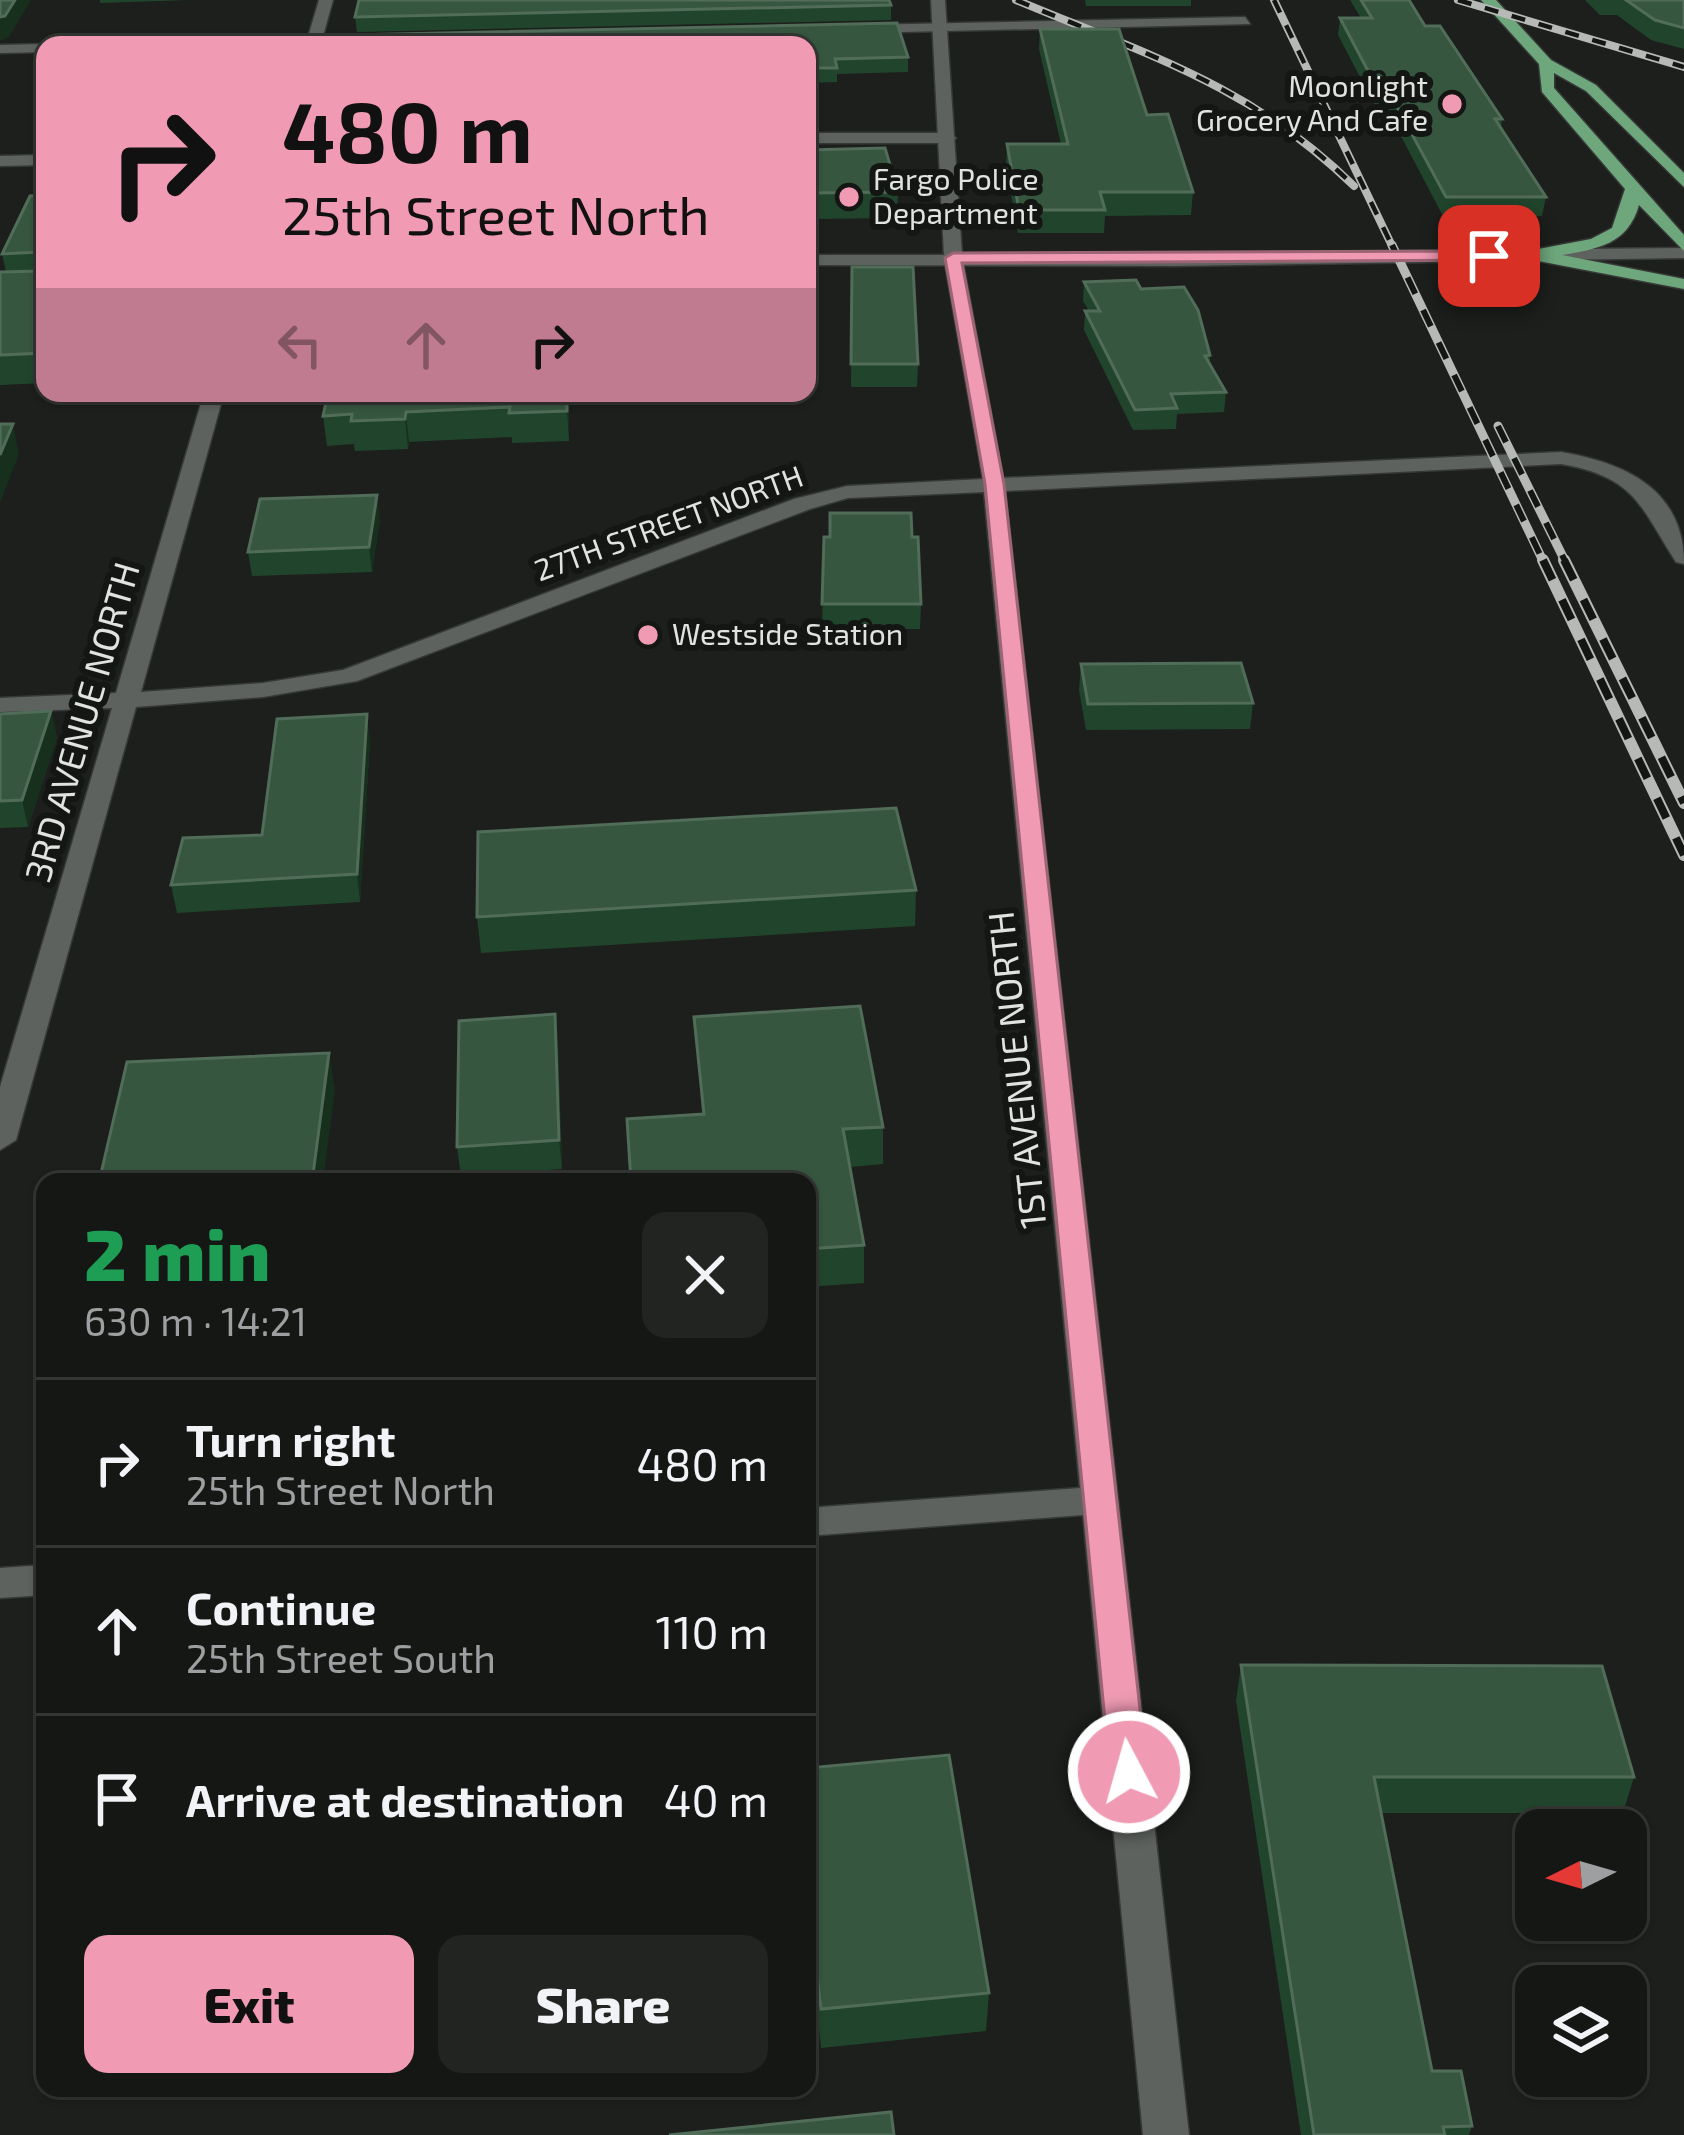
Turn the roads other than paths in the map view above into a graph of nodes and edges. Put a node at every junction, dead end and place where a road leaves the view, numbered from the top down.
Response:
1 (326, 0) edge
2 (938, 0) edge
3 (1488, 0) edge
4 (1245, 21) dead end
5 (942, 27) junction
6 (841, 29) edge
7 (316, 36) edge
8 (36, 48) edge
9 (0, 49) edge
10 (1546, 63) junction
11 (816, 138) edge
12 (948, 138) junction
13 (36, 160) edge
14 (0, 161) edge
15 (1684, 182) edge
16 (1633, 190) junction
17 (1684, 249) edge
18 (1534, 255) junction
19 (953, 258) junction
20 (816, 260) edge
21 (1684, 284) edge
22 (211, 402) edge
23 (994, 484) junction
24 (1684, 557) edge
25 (127, 698) junction
26 (0, 705) edge
27 (0, 1140) edge
28 (1101, 1499) junction
29 (816, 1521) edge
30 (36, 1581) edge
31 (0, 1583) edge
32 (1166, 2135) edge

1 - 7 street
2 - 5 street, 1ST AVENUE NORTH
3 - 10 main road
4 - 5 street
5 - 6 street
5 - 12 street, 1ST AVENUE NORTH
8 - 9 street
10 - 15 main road
10 - 16 main road
11 - 12 street
12 - 19 street, 1ST AVENUE NORTH
13 - 14 street
16 - 17 main road
16 - 18 main road
17 - 18 street
18 - 19 street
18 - 21 main road
19 - 20 street
19 - 23 street, 1ST AVENUE NORTH
22 - 25 street, 3RD AVENUE NORTH
23 - 24 street, 27TH STREET NORTH
23 - 25 street, 27TH STREET NORTH
23 - 28 street, 1ST AVENUE NORTH
25 - 26 street, 27TH STREET NORTH
25 - 27 street, 3RD AVENUE NORTH
28 - 29 street
28 - 32 street, 1ST AVENUE NORTH
30 - 31 street

